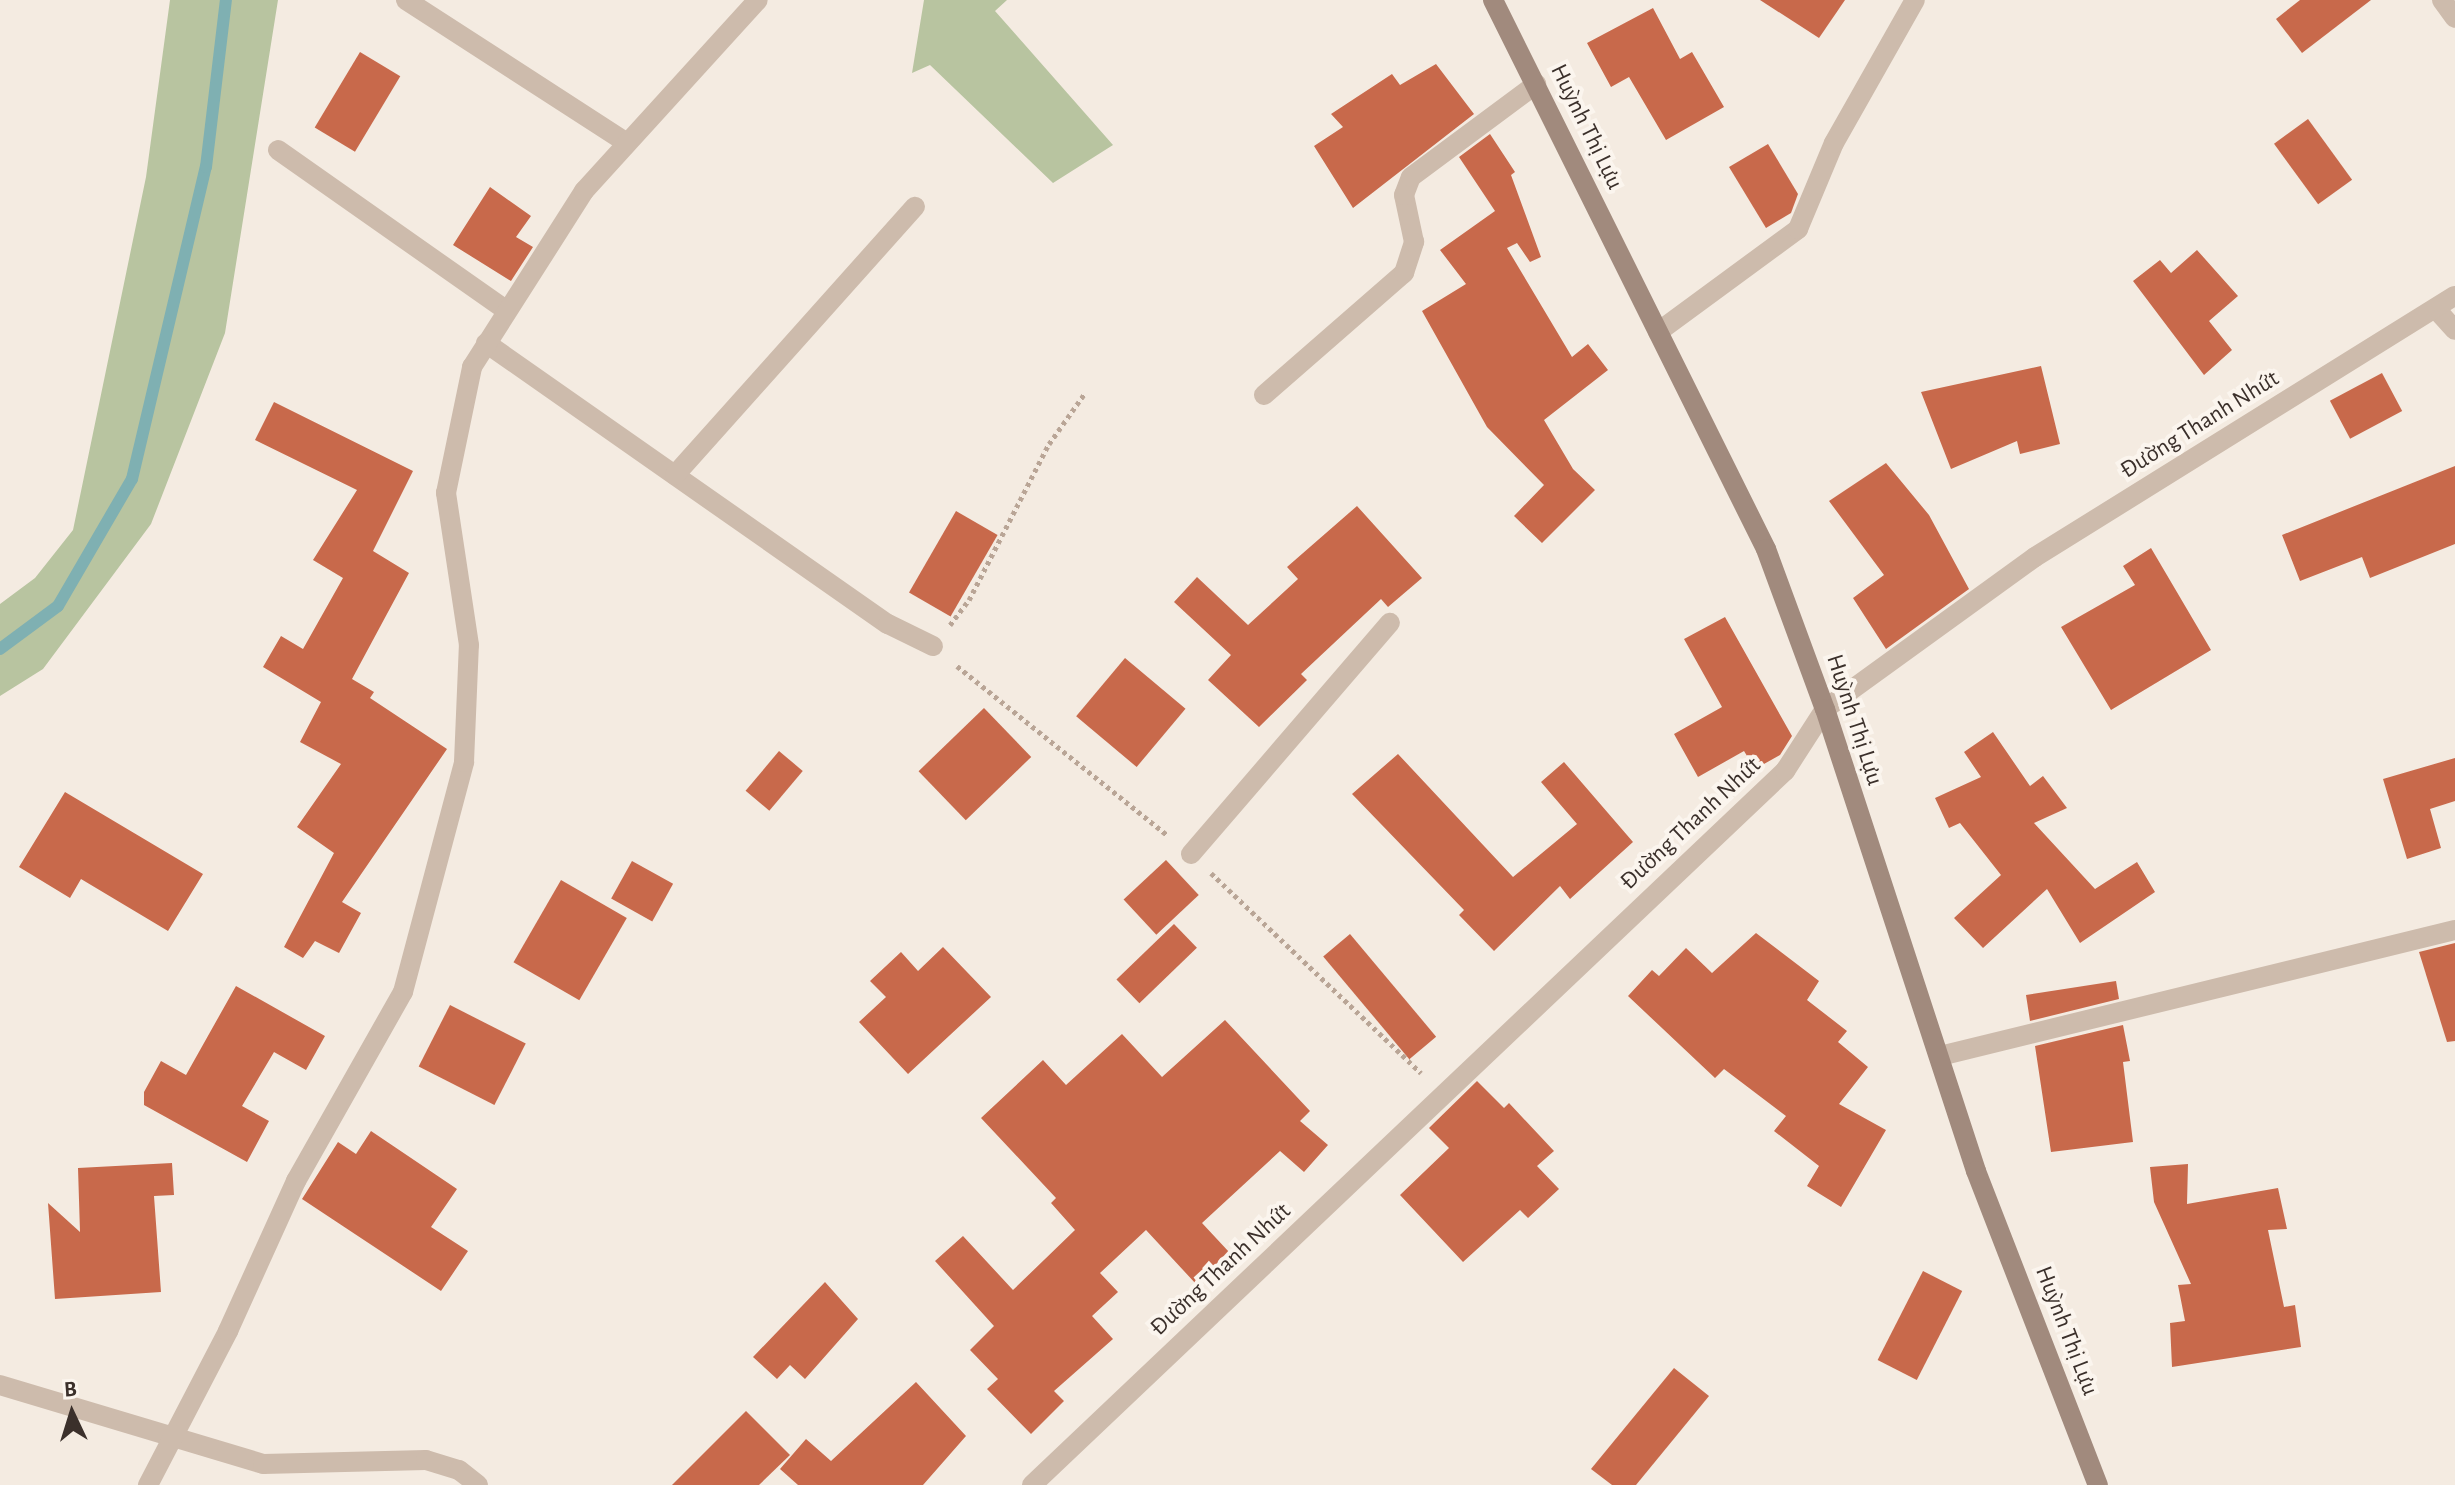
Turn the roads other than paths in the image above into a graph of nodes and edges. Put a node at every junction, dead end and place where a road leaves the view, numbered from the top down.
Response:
1 (406, 0) edge
2 (758, 0) edge
3 (1493, 0) edge
4 (1915, 0) edge
5 (2442, 0) edge
6 (2455, 18) edge
7 (1536, 84) junction
8 (627, 143) junction
9 (278, 150) dead end
10 (915, 207) dead end
11 (2455, 296) edge
12 (2436, 309) junction
13 (506, 310) junction
14 (2455, 330) edge
15 (1658, 332) junction
16 (486, 343) junction
17 (1264, 395) dead end
18 (675, 475) junction
19 (1390, 623) dead end
20 (933, 646) road end
21 (1825, 709) junction
22 (1191, 854) road end
23 (2455, 930) edge
24 (1940, 1056) junction
25 (0, 1385) edge
26 (168, 1439) junction
27 (148, 1485) edge
28 (478, 1485) edge
29 (1032, 1485) edge
30 (2098, 1485) edge

1 - 8 street
2 - 8 street
3 - 7 street, Huỳnh Thị Lựu
4 - 15 street
5 - 6 street
7 - 15 street, Huỳnh Thị Lựu
7 - 17 street
8 - 13 street
9 - 13 street
10 - 18 street
11 - 12 street, Đường Thanh Nhứt
12 - 14 street
12 - 21 street, Đường Thanh Nhứt
13 - 16 street
15 - 21 street, Huỳnh Thị Lựu
16 - 18 street
16 - 26 street
18 - 20 street
19 - 22 street
21 - 24 street, Huỳnh Thị Lựu
21 - 29 street, Đường Thanh Nhứt
23 - 24 street
24 - 30 street, Huỳnh Thị Lựu
25 - 26 street
26 - 27 street
26 - 28 street

